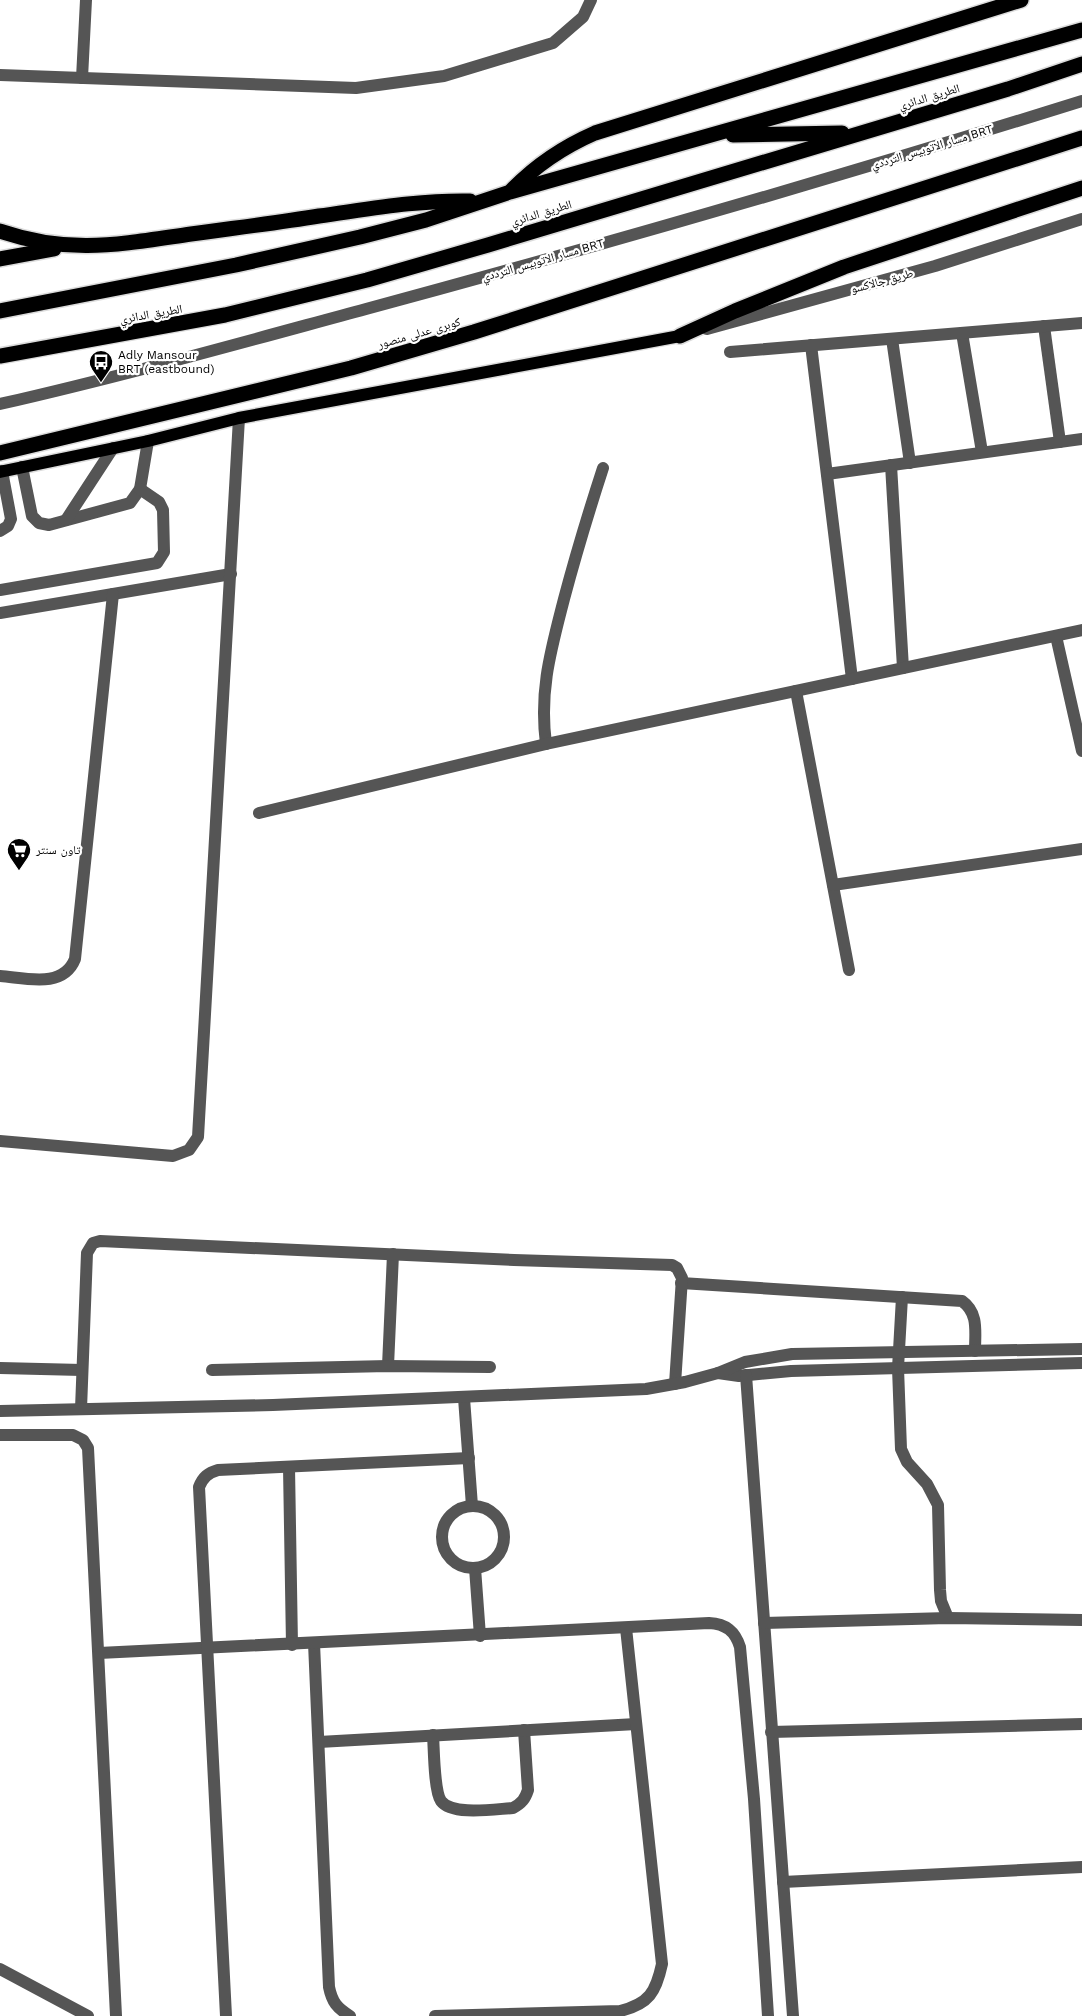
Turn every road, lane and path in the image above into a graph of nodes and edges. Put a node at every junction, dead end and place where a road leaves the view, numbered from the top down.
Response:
1 (86, 0) edge
2 (591, 0) edge
3 (1022, 0) edge
4 (1082, 30) edge
5 (1082, 64) edge
6 (0, 75) edge
7 (82, 78) junction
8 (1082, 101) edge
9 (861, 133) junction
10 (712, 135) junction
11 (1082, 138) edge
12 (1082, 188) edge
13 (510, 192) junction
14 (481, 201) junction
15 (1082, 220) edge
16 (0, 231) edge
17 (70, 246) junction
18 (3, 258) edge
19 (0, 311) edge
20 (1082, 323) edge
21 (1044, 326) junction
22 (962, 333) junction
23 (680, 336) junction
24 (892, 339) junction
25 (811, 345) junction
26 (730, 352) dead end
27 (0, 356) edge
28 (0, 404) edge
29 (239, 418) junction
30 (1082, 439) edge
31 (148, 441) junction
32 (1060, 442) junction
33 (114, 448) junction
34 (982, 452) junction
35 (0, 453) edge
36 (910, 463) junction
37 (891, 465) junction
38 (22, 467) junction
39 (603, 468) dead end
40 (1, 471) edge
41 (827, 474) junction
42 (140, 489) junction
43 (66, 520) junction
44 (0, 531) edge
45 (231, 574) junction
46 (0, 590) edge
47 (113, 594) junction
48 (0, 613) edge
49 (1082, 630) edge
50 (1056, 636) junction
51 (903, 668) junction
52 (852, 679) junction
53 (796, 691) junction
54 (546, 744) junction
55 (1082, 752) edge
56 (259, 813) dead end
57 (1082, 849) edge
58 (833, 885) junction
59 (849, 970) dead end
60 (0, 976) edge
61 (0, 1141) edge
62 (393, 1254) junction
63 (681, 1283) junction
64 (902, 1297) junction
65 (1082, 1349) edge
66 (975, 1351) junction
67 (898, 1353) junction
68 (1082, 1363) edge
69 (388, 1366) junction
70 (490, 1367) dead end
71 (0, 1368) edge
72 (898, 1368) junction
73 (82, 1370) junction
74 (212, 1370) dead end
75 (718, 1373) junction
76 (746, 1375) junction
77 (675, 1384) junction
78 (464, 1398) junction
79 (81, 1409) junction
80 (0, 1411) edge
81 (0, 1435) edge
82 (468, 1458) junction
83 (289, 1467) junction
84 (472, 1506) junction
85 (475, 1568) junction
86 (948, 1618) junction
87 (1082, 1620) edge
88 (764, 1623) junction
89 (626, 1628) junction
90 (480, 1636) junction
91 (314, 1644) junction
92 (292, 1645) junction
93 (209, 1648) junction
94 (99, 1654) junction
95 (636, 1724) junction
96 (1082, 1724) edge
97 (524, 1730) junction
98 (771, 1732) junction
99 (433, 1735) junction
100 (318, 1742) junction
101 (1082, 1867) edge
102 (782, 1882) junction
103 (0, 1969) edge
104 (88, 2016) edge
105 (116, 2016) edge
106 (226, 2016) edge
107 (350, 2016) edge
108 (434, 2016) edge
109 (768, 2016) edge
110 (793, 2016) edge

1 - 7 street
2 - 7 street
3 - 13 highway
4 - 10 highway, الطريق الدائري
5 - 9 highway, الطريق الدائري
6 - 7 street
8 - 28 street, مسار الاتوبيس الترددي BRT
9 - 10 highway
9 - 27 highway, الطريق الدائري
10 - 13 highway, الطريق الدائري
11 - 35 highway, كوبرى عدلى منصور
12 - 23 highway
13 - 14 highway, الطريق الدائري
14 - 17 highway
14 - 19 highway, الطريق الدائري
15 - 23 street, طريق جالاكسو
16 - 17 highway
17 - 18 highway
20 - 21 street
21 - 22 street
21 - 32 street
22 - 24 street
22 - 34 street
23 - 29 main road
24 - 25 street
24 - 36 street
25 - 26 street
25 - 41 street
29 - 31 main road
29 - 45 street
30 - 32 street
31 - 33 main road
31 - 42 street
32 - 34 street
33 - 38 main road
33 - 43 street
34 - 36 street
36 - 37 street
37 - 41 street
37 - 51 street
38 - 40 main road
38 - 43 street
39 - 54 street
40 - 44 street
41 - 52 street
42 - 43 street
42 - 46 street
45 - 47 street
45 - 61 street
47 - 48 street
47 - 60 street
49 - 50 street
50 - 51 street
50 - 55 street
51 - 52 street
52 - 53 street
53 - 54 street
53 - 58 street
54 - 56 street
57 - 58 street
58 - 59 street
62 - 63 street
62 - 69 street
62 - 73 street
63 - 64 street
63 - 77 street
64 - 66 street
64 - 67 street
65 - 66 street
66 - 67 street
67 - 72 street
67 - 75 street
68 - 72 street
69 - 70 street
69 - 74 street
71 - 73 street
72 - 76 street
72 - 86 street
73 - 79 street
75 - 76 street
75 - 77 street
76 - 88 street
77 - 78 street
78 - 79 street
78 - 82 street
79 - 80 street
81 - 94 street
82 - 83 street
82 - 84 street
83 - 92 street
83 - 93 street
84 - 85 street
84 - 85 street
85 - 90 street
86 - 87 street
86 - 88 street
88 - 98 street
89 - 90 street
89 - 95 street
89 - 109 street
90 - 91 street
91 - 92 street
91 - 100 street
92 - 93 street
93 - 94 street
93 - 106 street
94 - 105 street
95 - 97 street
95 - 108 street
96 - 98 street
97 - 99 street
97 - 99 street
98 - 102 street
99 - 100 street
100 - 107 street
101 - 102 street
102 - 110 street
103 - 104 street

